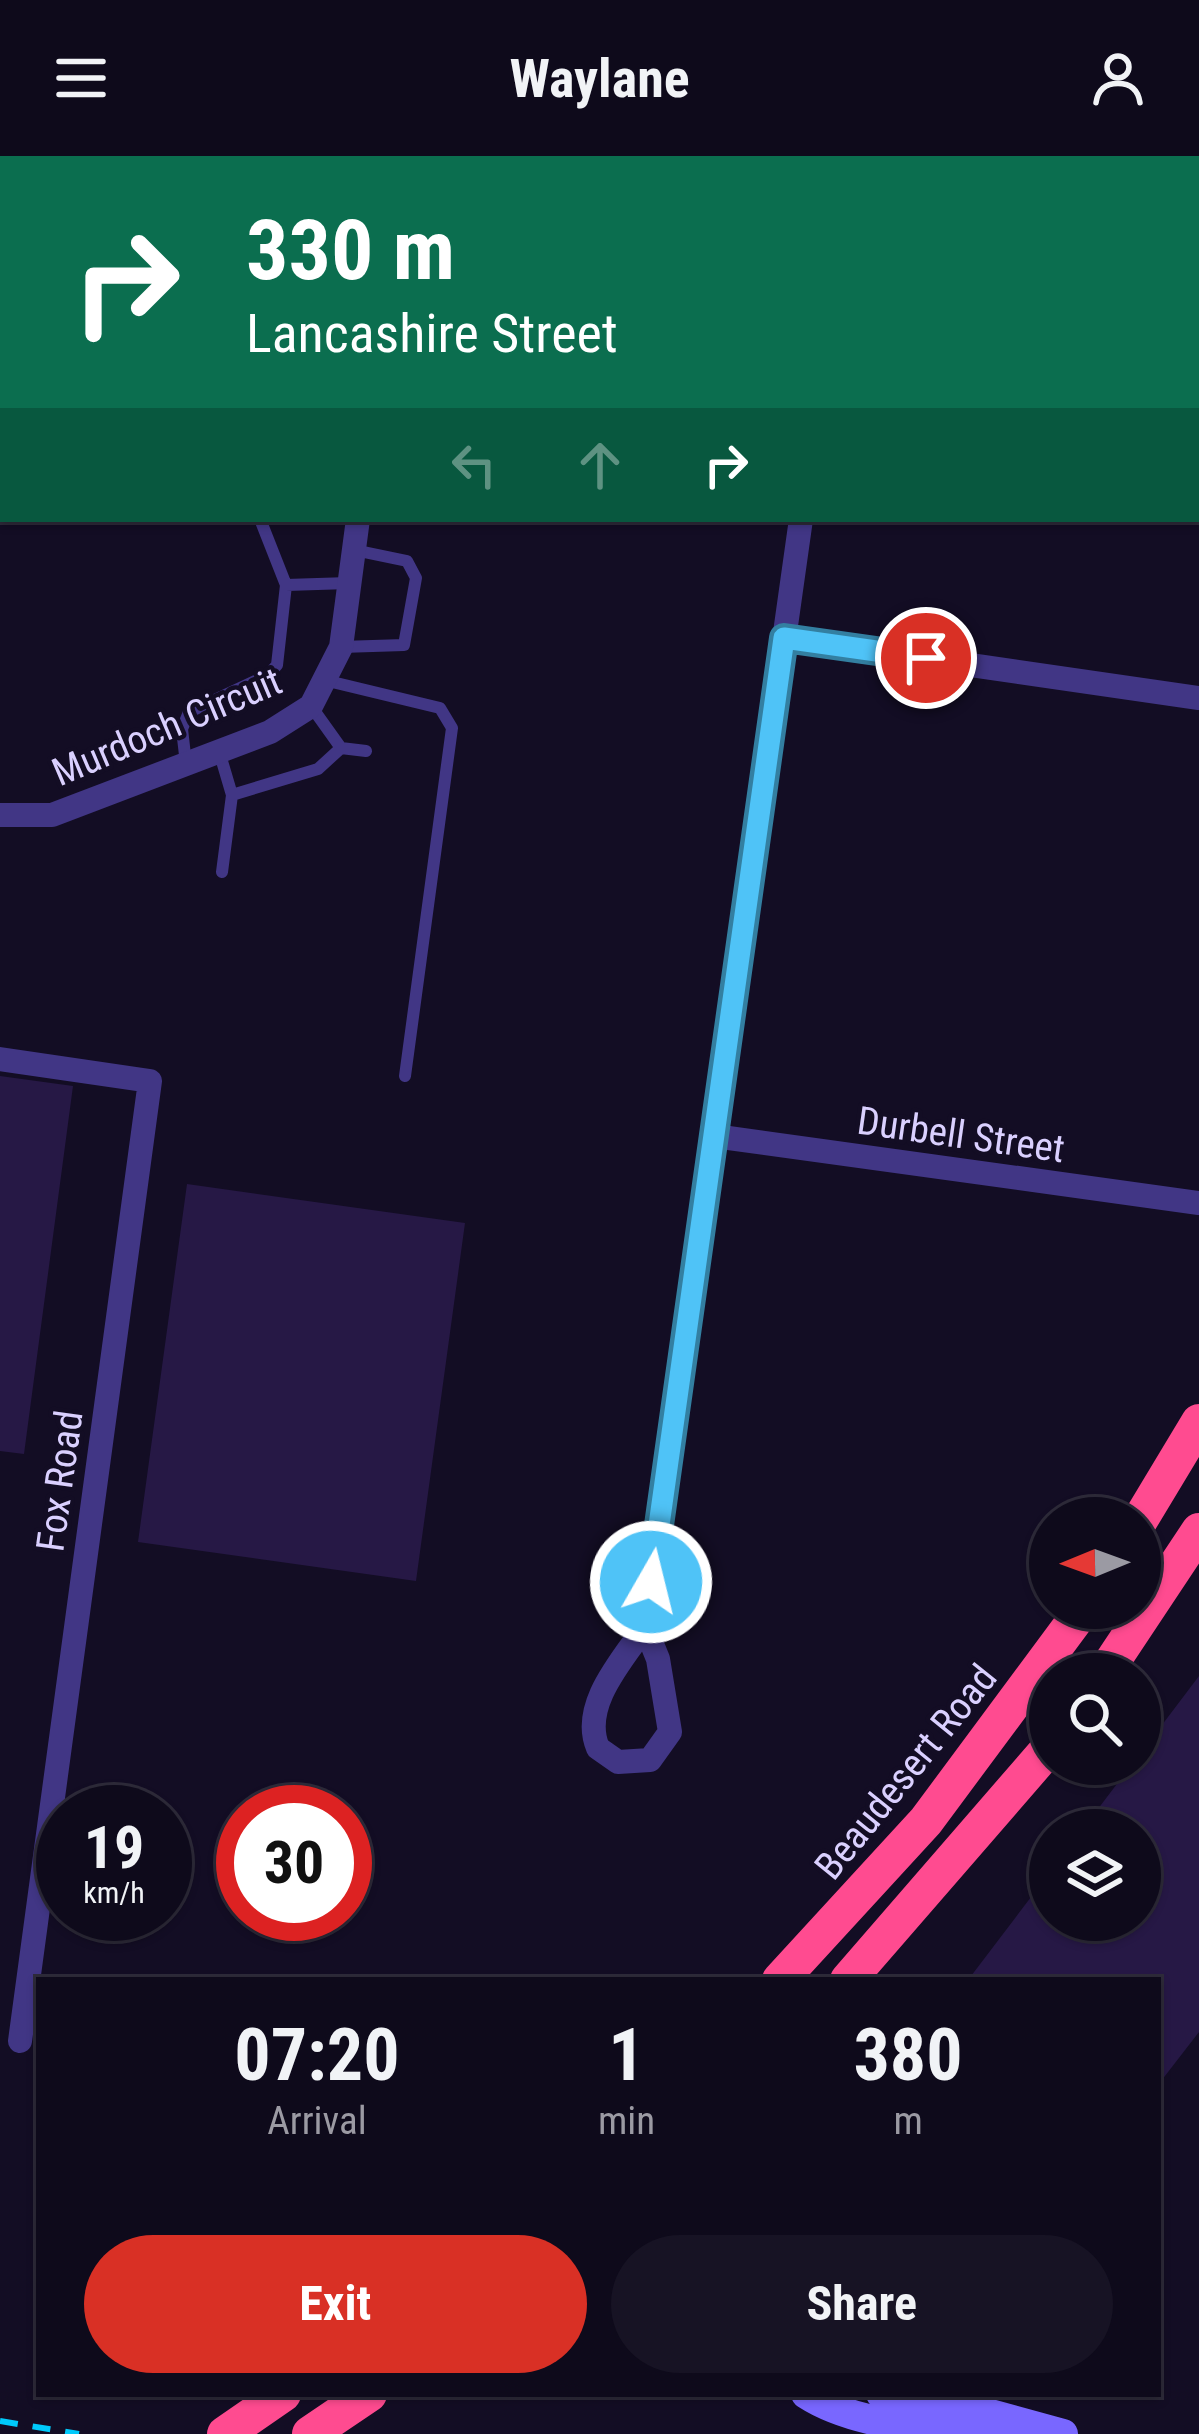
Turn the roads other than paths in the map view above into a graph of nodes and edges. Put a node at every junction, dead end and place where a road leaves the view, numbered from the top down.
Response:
1 (261, 522) edge
2 (358, 522) edge
3 (801, 522) edge
4 (354, 550) junction
5 (350, 583) junction
6 (286, 585) junction
7 (784, 638) junction
8 (341, 647) junction
9 (328, 681) junction
10 (1199, 698) edge
11 (311, 706) junction
12 (340, 748) junction
13 (366, 751) dead end
14 (219, 752) junction
15 (186, 764) junction
16 (232, 795) junction
17 (0, 815) edge
18 (222, 872) dead end
19 (0, 1059) edge
20 (404, 1076) dead end
21 (714, 1136) junction
22 (1199, 1203) edge
23 (1199, 1422) edge
24 (1154, 1497) edge
25 (1199, 1532) edge
26 (645, 1627) junction
27 (1069, 1629) edge
28 (1118, 1653) edge
29 (1029, 1771) edge
30 (783, 1977) edge
31 (851, 1977) edge
32 (20, 2041) edge
33 (279, 2397) edge
34 (365, 2397) edge
35 (813, 2397) edge
36 (898, 2397) edge
37 (1048, 2432) edge
38 (225, 2434) edge
39 (310, 2434) edge

1 - 6 lane
2 - 4 street, Murdoch Circuit
3 - 7 street
4 - 5 street, Murdoch Circuit
4 - 8 lane
5 - 6 lane
5 - 8 street, Murdoch Circuit
6 - 15 lane
7 - 10 street
7 - 21 street
8 - 9 street, Murdoch Circuit
9 - 11 street, Murdoch Circuit
9 - 20 lane
11 - 12 lane
11 - 14 street, Murdoch Circuit
12 - 13 lane
12 - 16 lane
14 - 15 street, Murdoch Circuit
14 - 16 lane
15 - 17 street, Murdoch Circuit
16 - 18 lane
19 - 32 street, Fox Road
21 - 22 street, Durbell Street
21 - 26 street
23 - 24 highway
25 - 28 highway
26 - 26 street
27 - 30 highway, Beaudesert Road
29 - 31 highway
33 - 38 highway
34 - 39 highway
35 - 37 street
36 - 37 street

